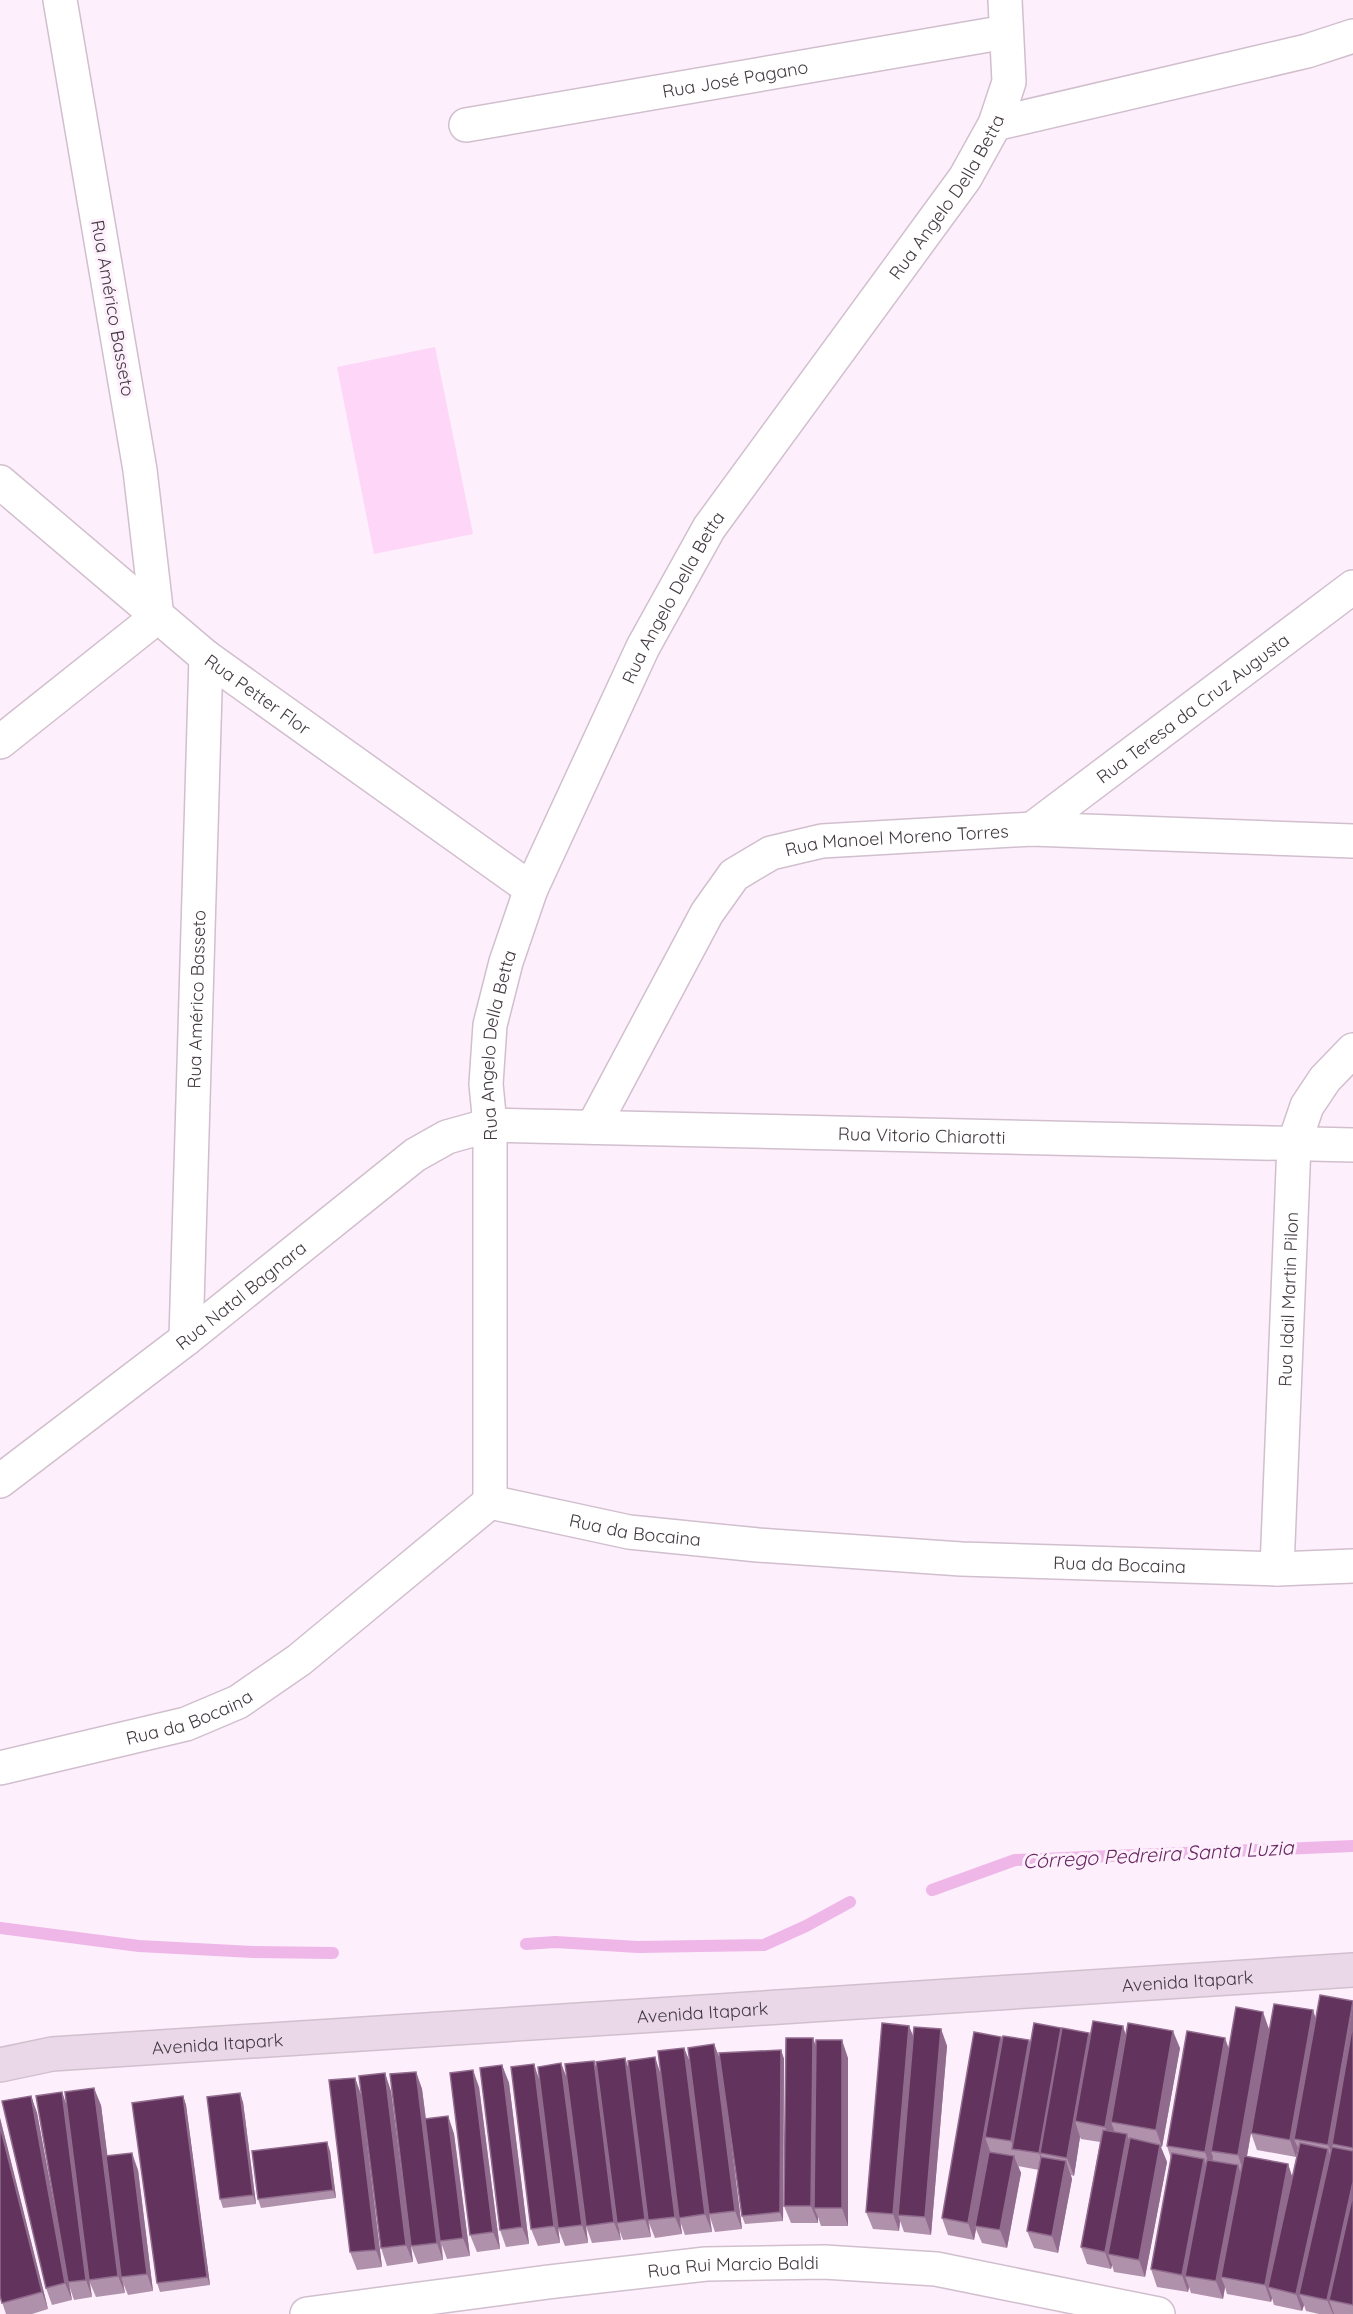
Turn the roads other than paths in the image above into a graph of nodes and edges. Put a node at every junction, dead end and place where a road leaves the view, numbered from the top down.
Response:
1 (60, 0) edge
2 (1005, 0) edge
3 (1006, 32) junction
4 (1353, 36) edge
5 (995, 124) junction
6 (466, 125) dead end
7 (0, 482) edge
8 (1353, 587) edge
9 (157, 616) junction
10 (206, 657) junction
11 (0, 742) edge
12 (1032, 829) junction
13 (1353, 841) edge
14 (531, 889) junction
15 (1353, 1050) edge
16 (490, 1125) junction
17 (593, 1126) junction
18 (1294, 1144) junction
19 (1353, 1145) edge
20 (186, 1339) junction
21 (0, 1481) edge
22 (490, 1502) junction
23 (1353, 1566) edge
24 (1277, 1569) junction
25 (0, 1768) edge
26 (1353, 1970) edge
27 (0, 2047) edge
28 (52, 2054) junction
29 (0, 2065) edge
30 (307, 2314) edge
31 (1158, 2314) edge

1 - 9 street, Rua Américo Basseto
2 - 3 street
3 - 5 street
3 - 6 street, Rua José Pagano
4 - 5 street, Rua Angelo Della Betta
5 - 14 street, Rua Angelo Della Betta
7 - 9 street, Rua Petter Flor
8 - 12 street, Rua Teresa da Cruz Augusta
9 - 10 street, Rua Petter Flor
9 - 11 street
10 - 14 street, Rua Petter Flor
10 - 20 street, Rua Américo Basseto
12 - 13 street, Rua Manoel Moreno Torres
12 - 17 street, Rua Manoel Moreno Torres
14 - 16 street, Rua Angelo Della Betta
15 - 18 street, Rua Idail Martin Pilon
16 - 17 street, Rua Vitorio Chiarotti
16 - 20 street, Rua Natal Bagnara
16 - 22 street, Rua Angelo Della Betta
17 - 18 street, Rua Vitorio Chiarotti
18 - 19 street, Rua Vitorio Chiarotti
18 - 24 street, Rua Idail Martin Pilon
20 - 21 street, Rua Natal Bagnara
22 - 24 street, Rua da Bocaina
22 - 25 street, Rua da Bocaina
23 - 24 street, Rua da Bocaina
26 - 28 main road, Avenida Itapark
27 - 28 main road, Avenida Itapark
28 - 29 main road, Avenida Itapark
30 - 31 street, Rua Rui Marcio Baldi

